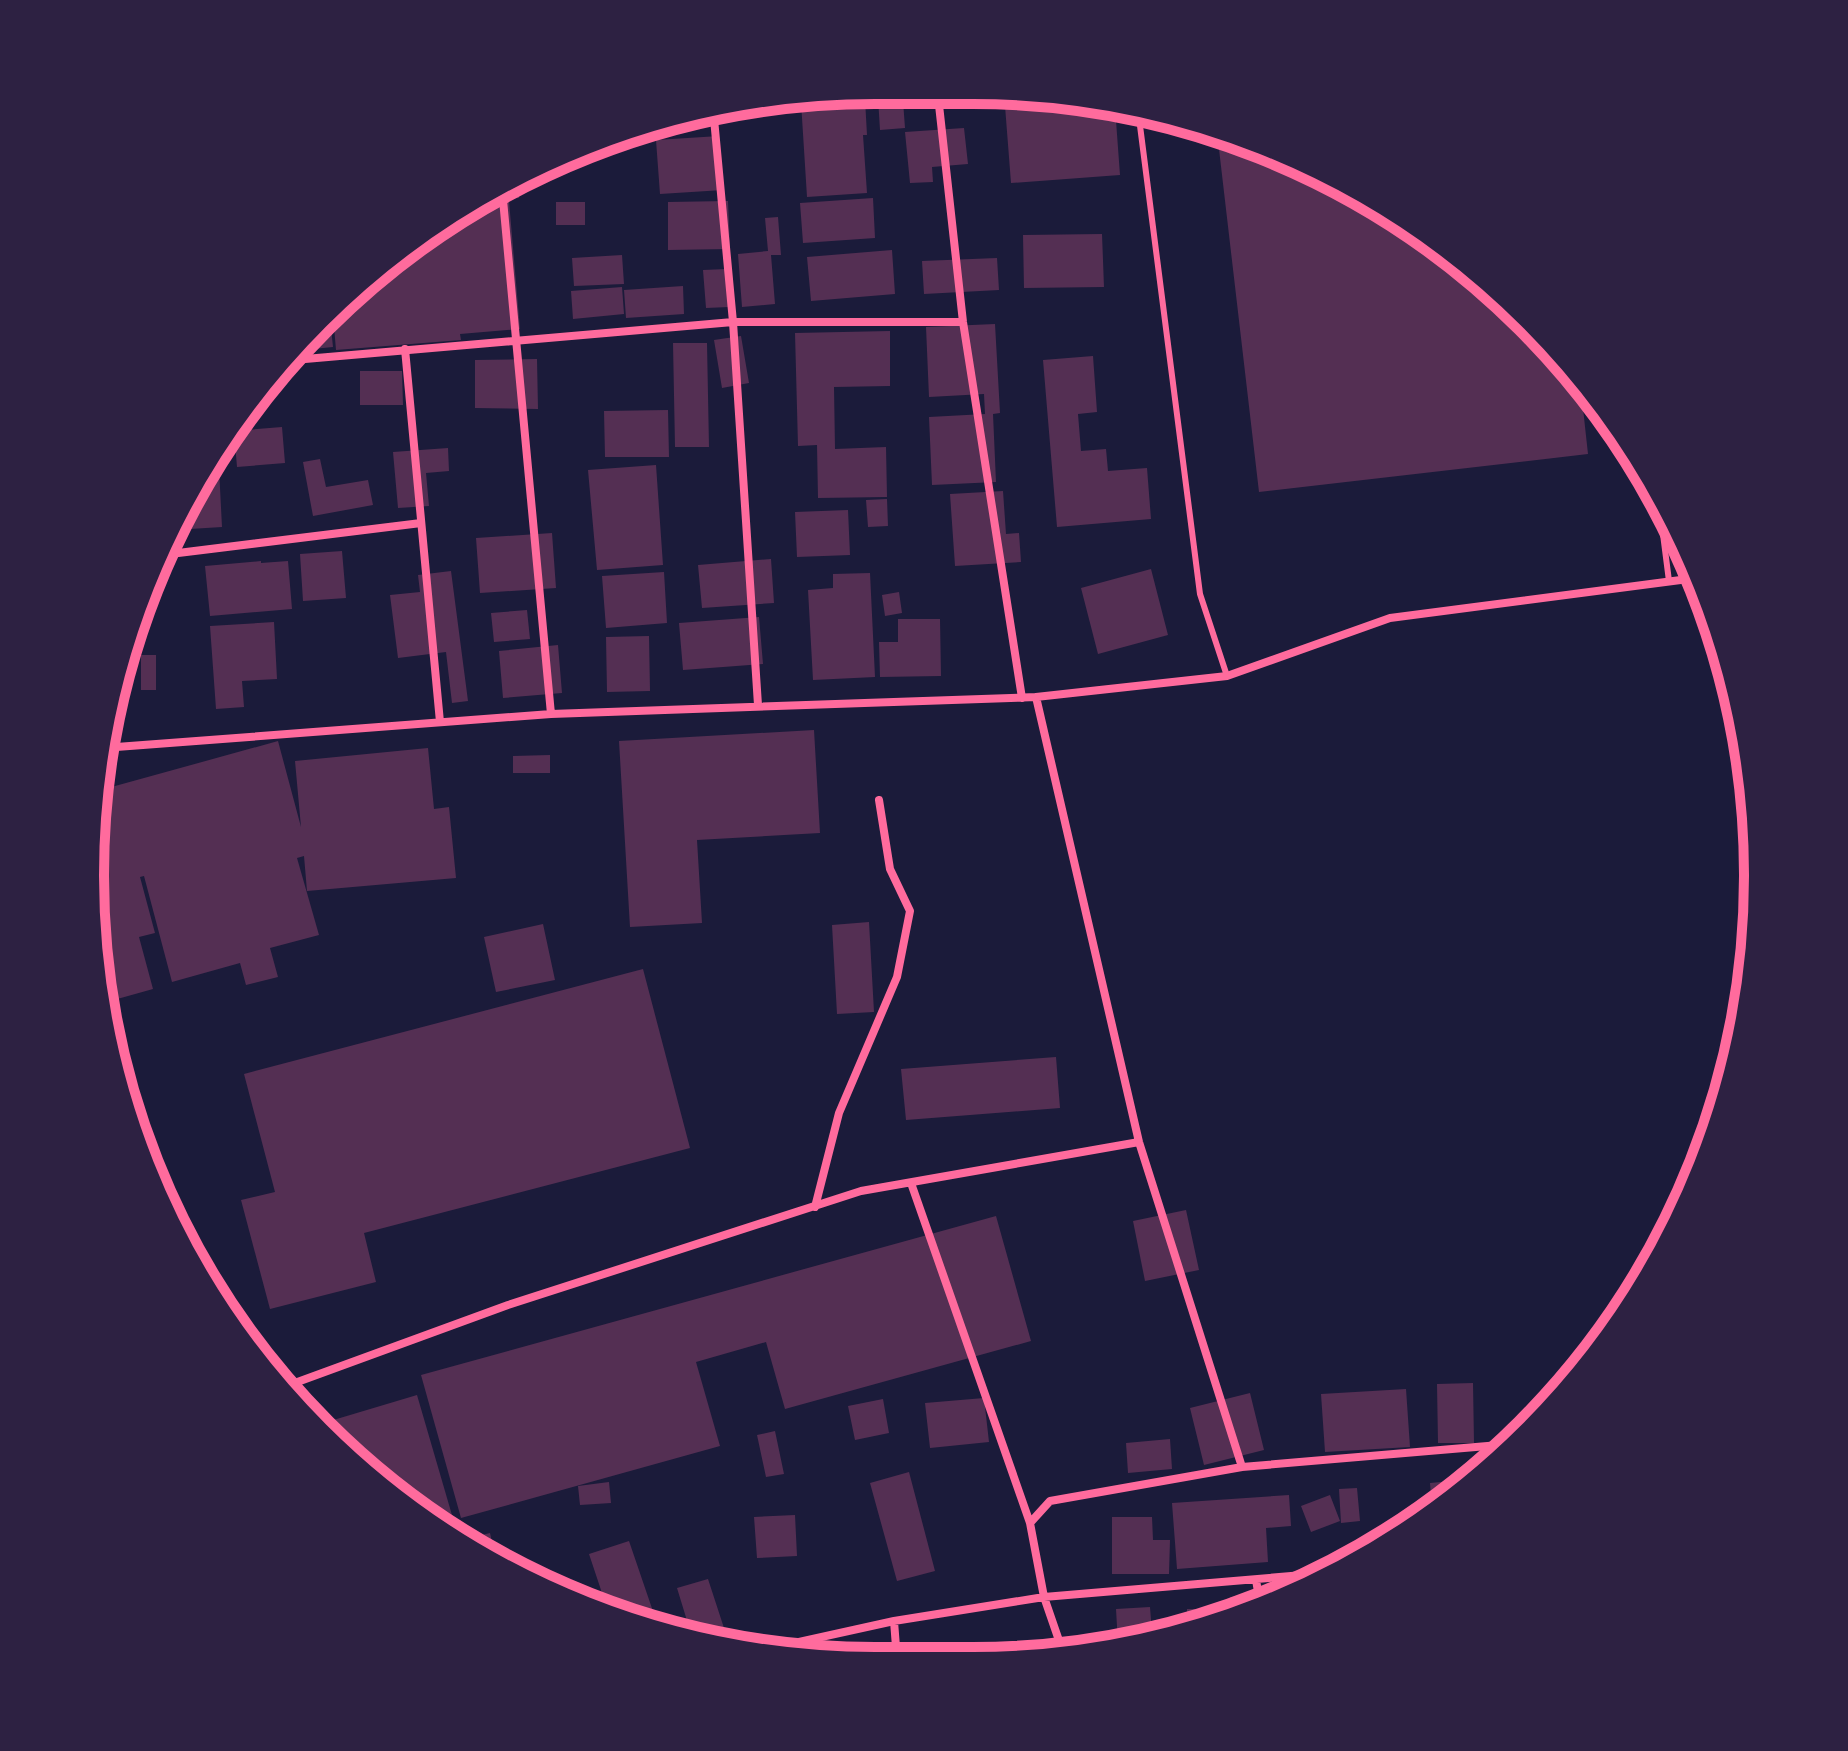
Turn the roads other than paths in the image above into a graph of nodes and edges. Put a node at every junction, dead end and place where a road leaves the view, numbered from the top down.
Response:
1 (939, 104) edge
2 (714, 121) edge
3 (1140, 123) edge
4 (503, 200) edge
5 (733, 322) junction
6 (963, 322) junction
7 (517, 342) junction
8 (405, 349) junction
9 (303, 359) edge
10 (421, 523) junction
11 (1663, 531) edge
12 (175, 553) edge
13 (1685, 579) edge
14 (1669, 581) junction
15 (1227, 676) junction
16 (1036, 697) junction
17 (1022, 698) junction
18 (758, 705) junction
19 (551, 714) junction
20 (440, 722) junction
21 (115, 747) edge
22 (879, 800) dead end
23 (1139, 1142) junction
24 (911, 1183) junction
25 (815, 1207) junction
26 (294, 1383) edge
27 (1492, 1446) edge
28 (1242, 1467) junction
29 (1030, 1523) junction
30 (1294, 1576) edge
31 (1256, 1580) junction
32 (1258, 1592) edge
33 (1044, 1597) junction
34 (894, 1621) junction
35 (1059, 1641) edge
36 (797, 1642) edge
37 (896, 1647) edge

1 - 6 street
2 - 5 street
3 - 15 lane
4 - 7 street
5 - 6 street
5 - 7 street
5 - 18 street
6 - 17 street
7 - 8 street
7 - 19 street
8 - 9 street
8 - 10 street
10 - 12 street
10 - 20 street
11 - 14 lane
13 - 14 street
14 - 15 street
15 - 16 street
16 - 17 street
16 - 23 street
17 - 18 street
18 - 19 street
19 - 20 street
20 - 21 street
22 - 25 street
23 - 24 street
23 - 28 street
24 - 25 street
24 - 29 street
25 - 26 street
27 - 28 street
28 - 29 street
29 - 33 street
30 - 31 street
31 - 32 street
31 - 33 street
33 - 34 street
33 - 35 street
34 - 36 street
34 - 37 street

